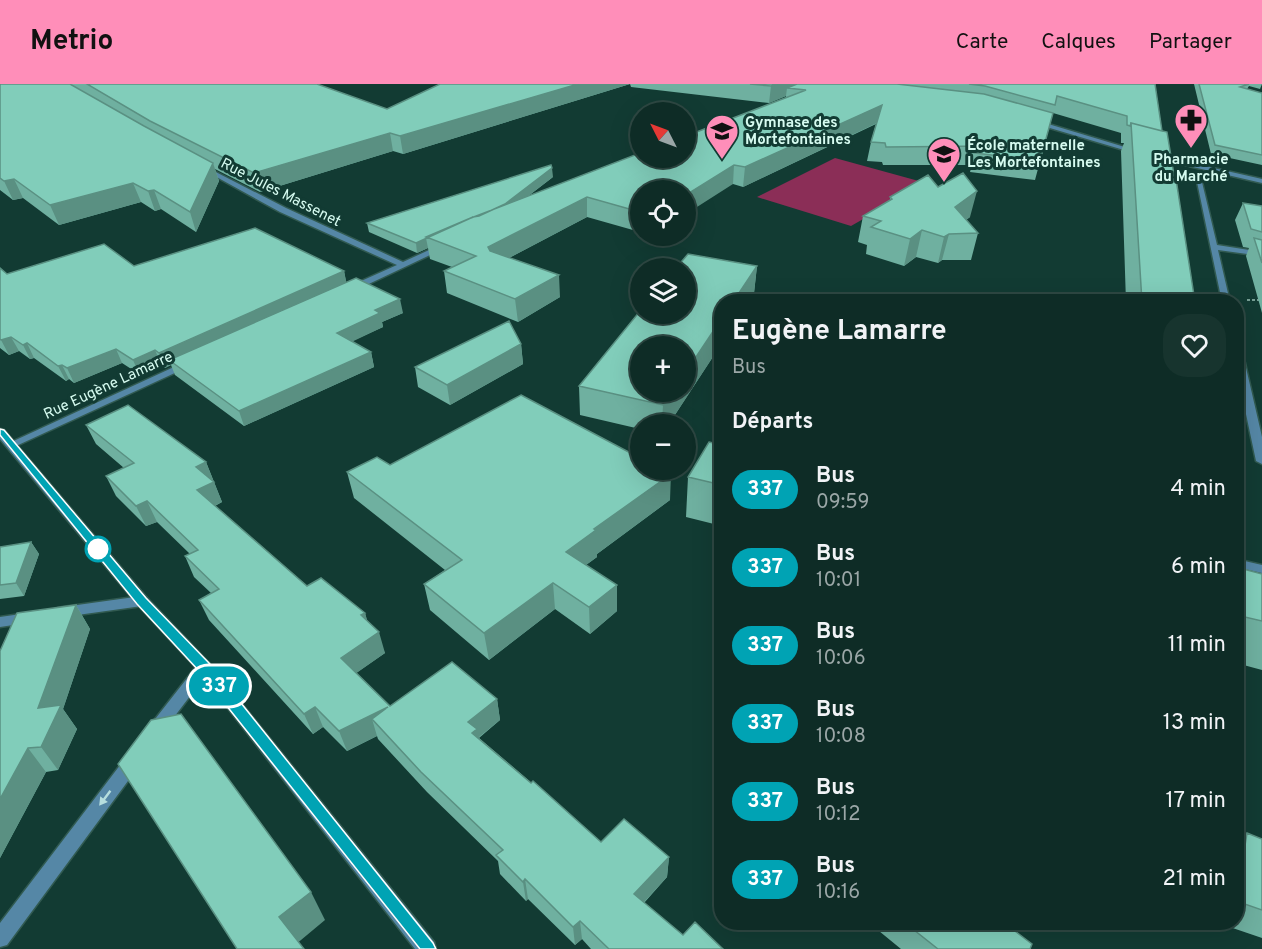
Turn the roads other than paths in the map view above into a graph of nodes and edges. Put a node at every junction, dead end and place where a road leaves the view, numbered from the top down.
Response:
1 (1027, 119) edge
2 (1140, 153) edge
3 (1152, 156) edge
4 (193, 162) edge
5 (1198, 178) dead end
6 (1262, 181) edge
7 (454, 241) edge
8 (1215, 247) junction
9 (1262, 254) edge
10 (403, 265) junction
11 (349, 290) edge
12 (1224, 294) edge
13 (198, 359) edge
14 (1244, 381) edge
15 (0, 432) edge
16 (12, 444) junction
17 (1262, 461) edge
18 (1244, 564) edge
19 (1262, 569) edge
20 (142, 601) junction
21 (0, 622) edge
22 (204, 667) junction
23 (0, 938) edge
24 (427, 949) edge

1 - 2 street
3 - 6 street
4 - 10 street, Rue Jules Massenet
5 - 8 street
7 - 10 street
8 - 9 street
8 - 12 street
10 - 11 street
13 - 16 street, Rue Eugène Lamarre
14 - 17 street
15 - 16 street
16 - 20 street
18 - 19 street
20 - 21 street
20 - 22 street
22 -> 23 street
22 - 24 street

